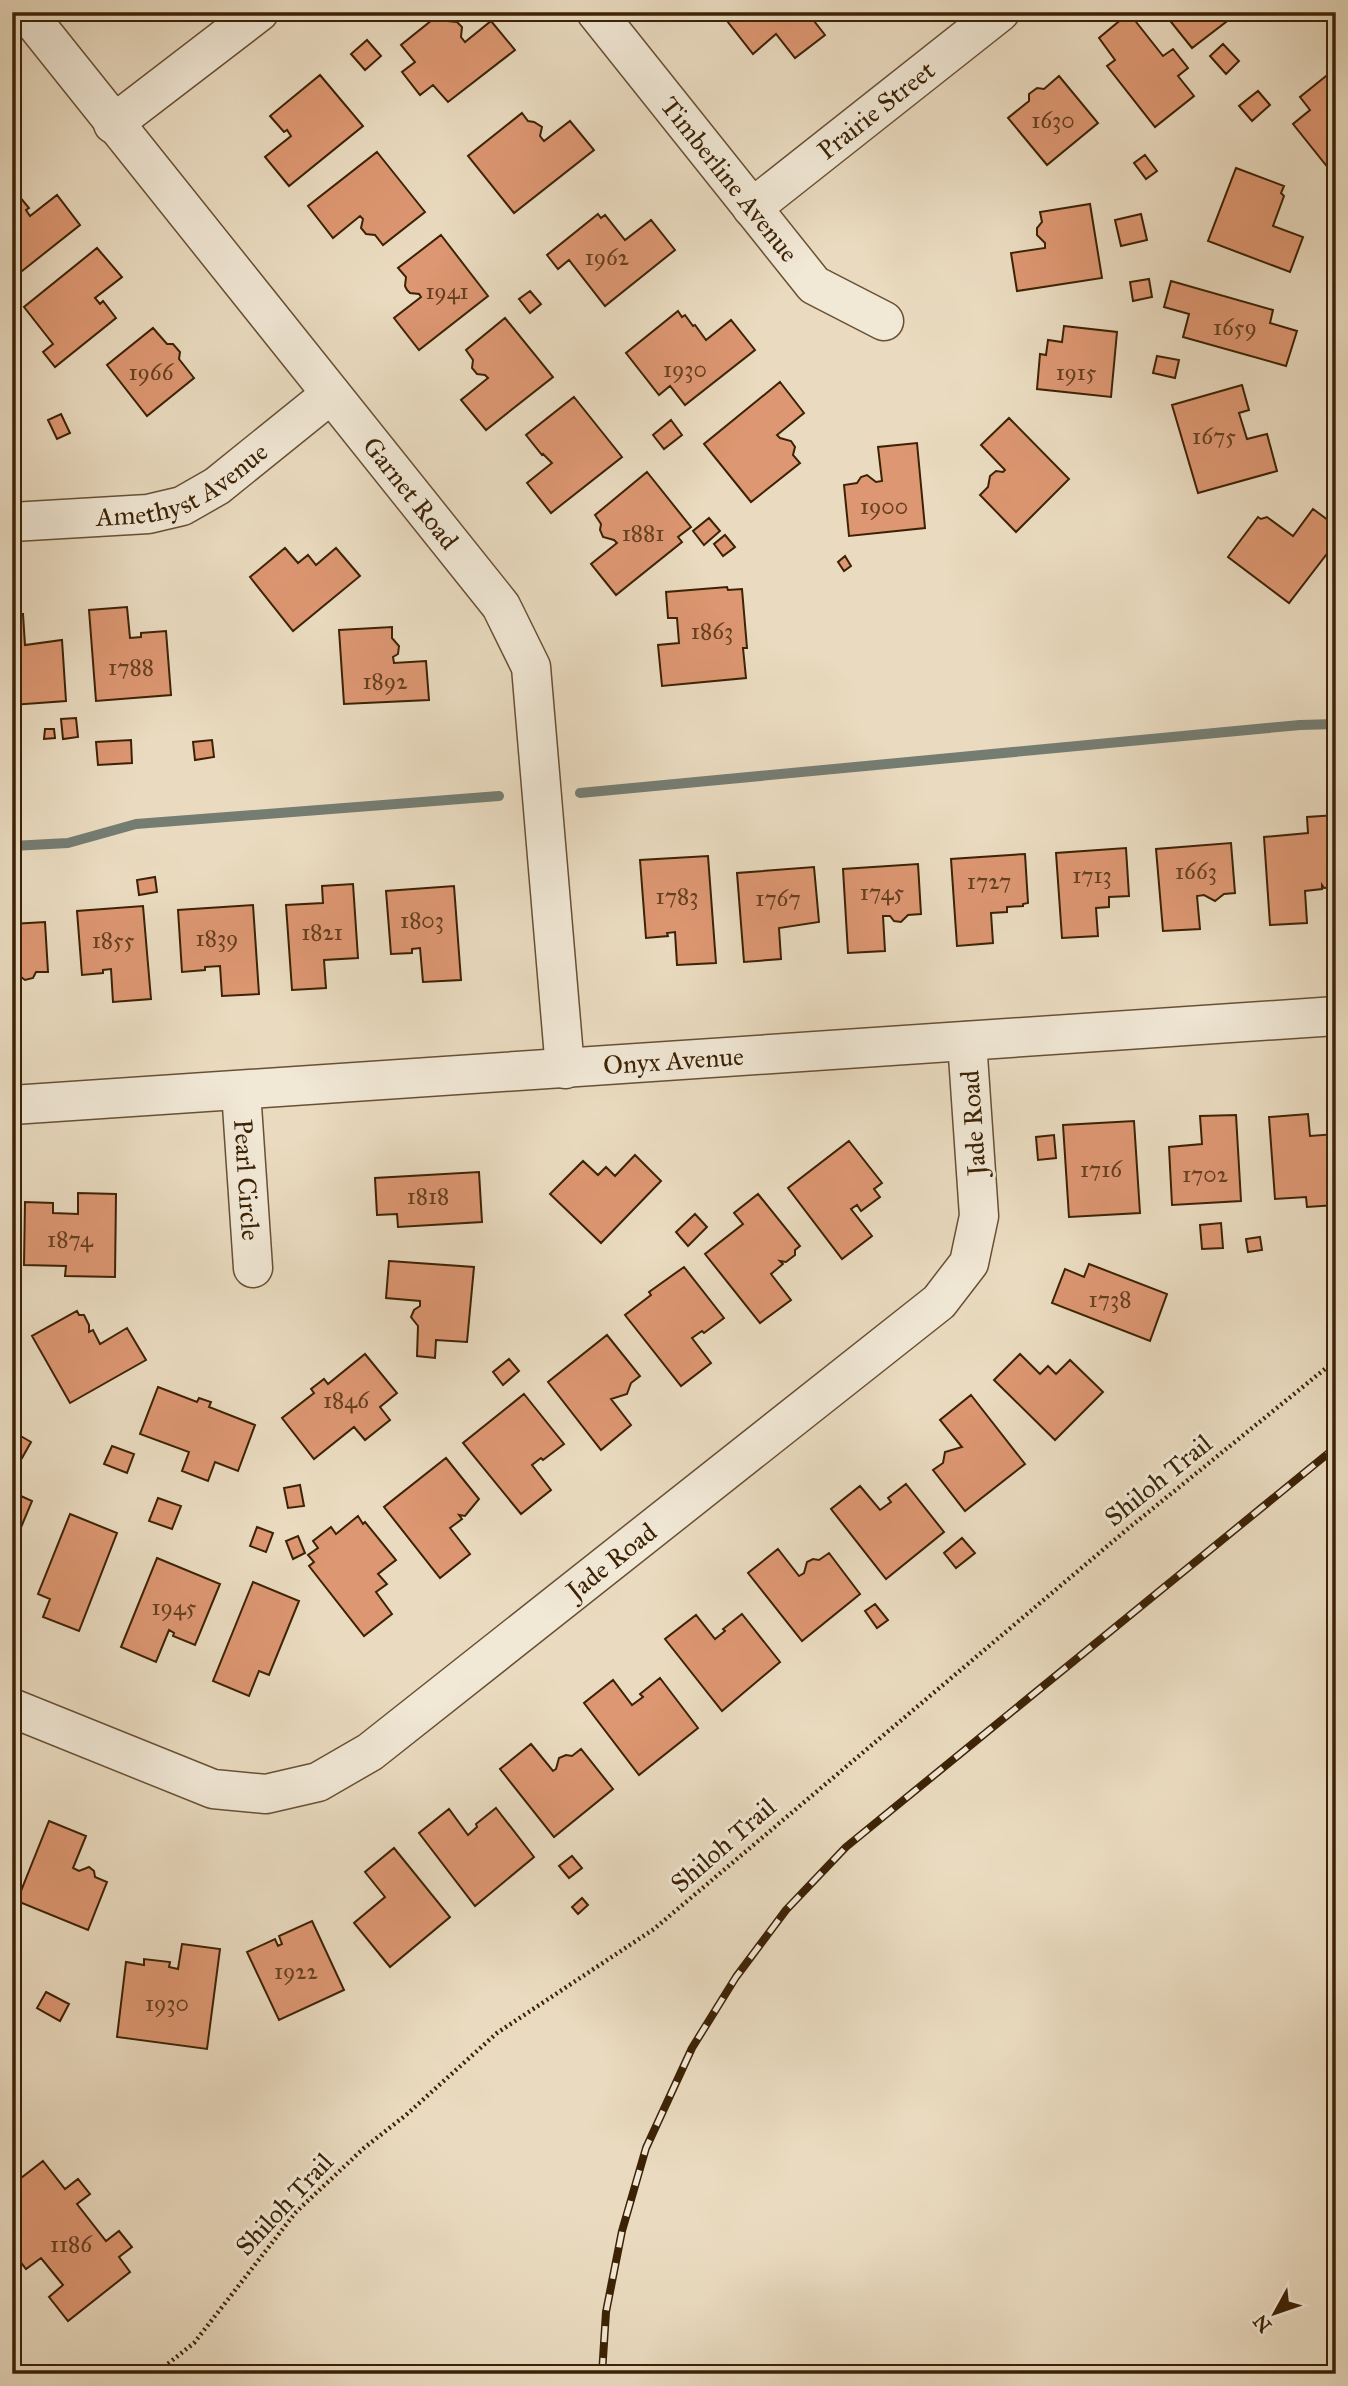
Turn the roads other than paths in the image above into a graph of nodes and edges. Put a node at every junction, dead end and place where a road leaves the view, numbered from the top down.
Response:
1 (26, 12) edge
2 (259, 12) edge
3 (596, 12) edge
4 (1000, 12) edge
5 (113, 124) junction
6 (752, 208) junction
7 (884, 321) dead end
8 (331, 394) junction
9 (12, 522) edge
10 (1336, 1016) edge
11 (967, 1041) junction
12 (565, 1069) junction
13 (241, 1091) junction
14 (12, 1105) edge
15 (253, 1268) dead end
16 (12, 1708) edge

1 - 5 street, Garnet Road
2 - 5 street
3 - 6 street, Timberline Avenue
4 - 6 street, Prairie Street
5 - 8 street, Garnet Road
6 - 7 street, Timberline Avenue
8 - 9 street, Amethyst Avenue
8 - 12 street, Garnet Road
10 - 11 street, Onyx Avenue
11 - 12 street, Onyx Avenue
11 - 16 street, Jade Road
12 - 13 street, Onyx Avenue
13 - 14 street, Onyx Avenue
13 - 15 street, Pearl Circle

